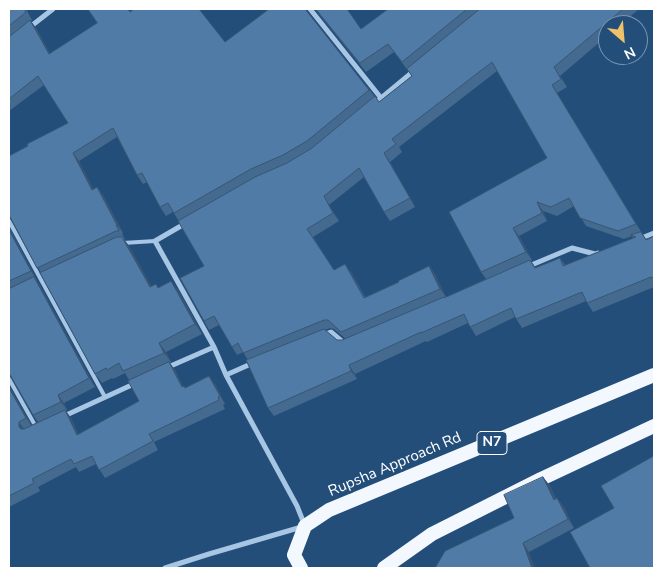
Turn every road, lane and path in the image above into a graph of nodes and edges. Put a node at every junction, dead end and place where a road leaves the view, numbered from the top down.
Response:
1 (53, 9) edge
2 (310, 9) edge
3 (23, 32) edge
4 (417, 68) edge
5 (381, 98) junction
6 (366, 110) edge
7 (9, 221) edge
8 (190, 221) edge
9 (654, 233) edge
10 (637, 239) edge
11 (155, 241) junction
12 (115, 247) edge
13 (603, 251) edge
14 (527, 267) edge
15 (50, 277) edge
16 (42, 281) junction
17 (33, 285) edge
18 (314, 339) edge
19 (355, 341) edge
20 (214, 346) junction
21 (261, 360) edge
22 (163, 370) edge
23 (226, 374) junction
24 (654, 375) edge
25 (9, 379) edge
26 (138, 382) edge
27 (104, 397) junction
28 (54, 420) edge
29 (46, 424) edge
30 (654, 426) edge
31 (35, 429) joint
32 (305, 526) junction
33 (166, 568) edge
34 (301, 568) edge
35 (384, 568) edge

1 - 3 street
2 - 5 street
4 - 5 street
5 - 6 street
7 - 16 lane
8 - 11 street
9 - 10 street
11 - 12 lane
11 - 20 street
13 - 14 street
15 - 16 lane
16 - 17 lane
16 - 27 lane
18 - 19 street
20 - 22 street
20 - 23 street
21 - 23 street
23 - 32 street
24 - 32 highway, Rupsha Approach Rd / N7
25 - 31 lane
26 - 27 street
27 - 28 street
29 - 31 street
30 - 35 highway
32 - 33 street
32 - 34 highway

